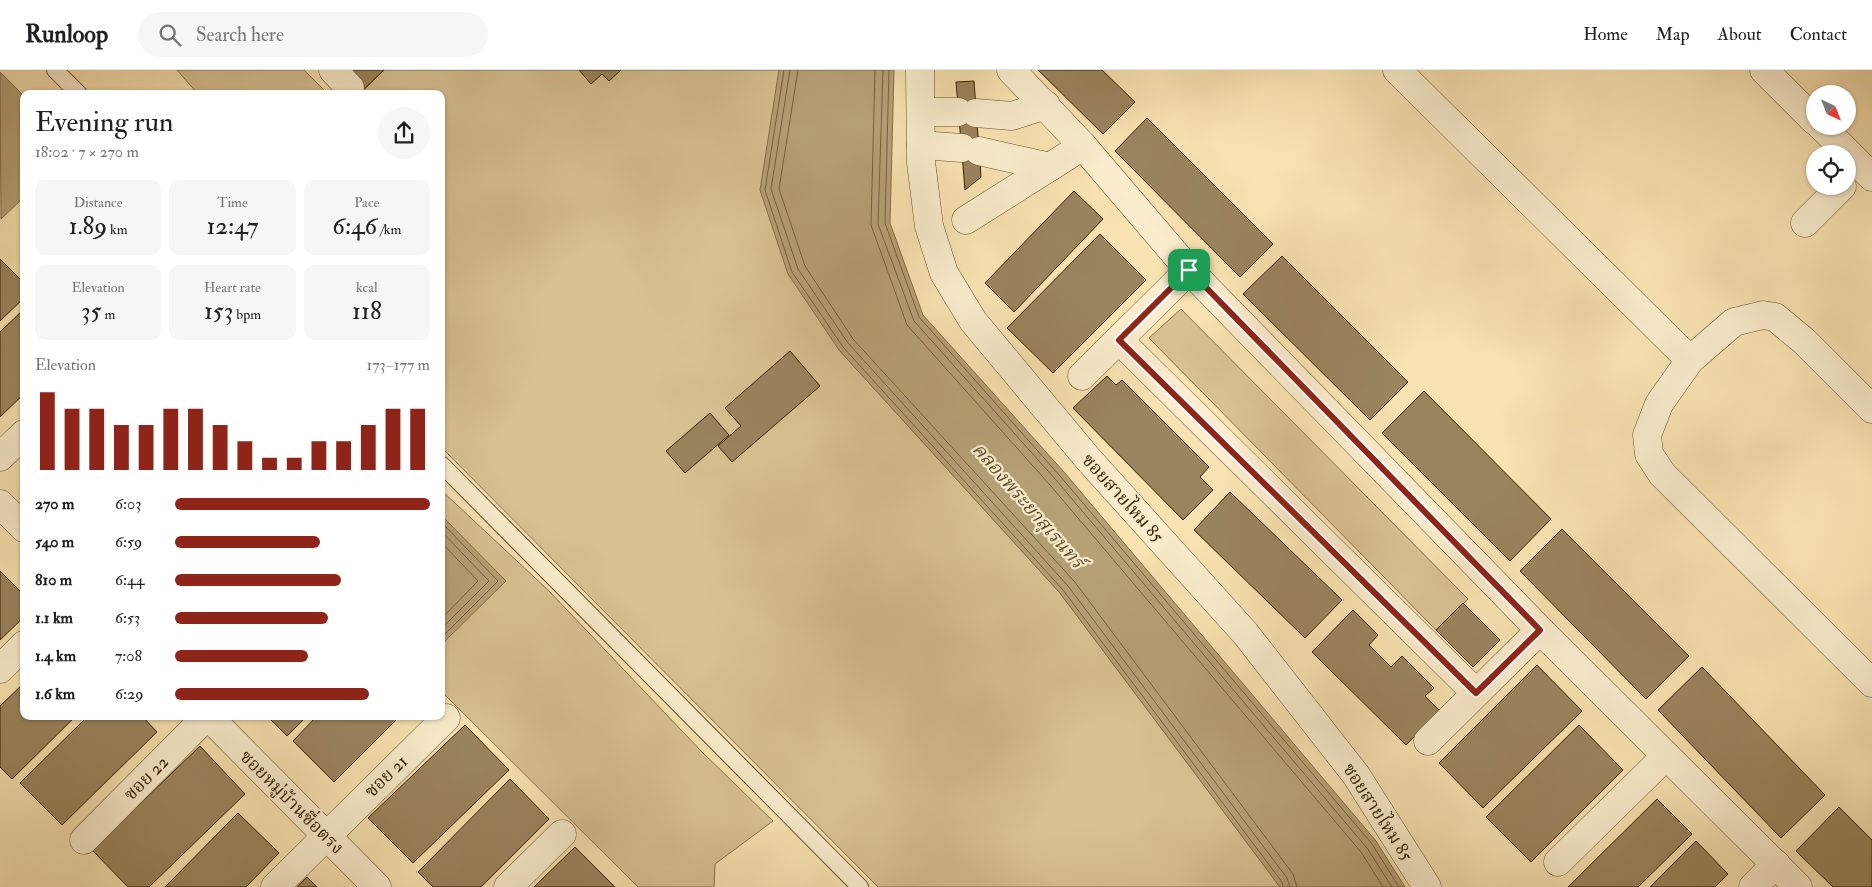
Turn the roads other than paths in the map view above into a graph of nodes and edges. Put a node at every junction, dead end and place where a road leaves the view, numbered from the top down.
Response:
1 (55, 70) edge
2 (920, 70) edge
3 (1011, 70) edge
4 (1397, 70) edge
5 (1764, 70) edge
6 (75, 90) edge
7 (1046, 105) junction
8 (922, 112) junction
9 (1806, 112) edge
10 (1828, 135) edge
11 (921, 145) junction
12 (1083, 146) junction
13 (1050, 167) junction
14 (1860, 175) edge
15 (1833, 195) edge
16 (966, 220) dead end
17 (1804, 223) dead end
18 (1189, 270) junction
19 (1119, 340) junction
20 (1690, 360) junction
21 (1082, 376) dead end
22 (1872, 409) edge
23 (20, 438) edge
24 (0, 457) edge
25 (445, 468) edge
26 (0, 504) edge
27 (20, 524) edge
28 (1540, 630) junction
29 (20, 649) edge
30 (0, 669) edge
31 (1872, 683) edge
32 (1476, 693) junction
33 (204, 720) edge
34 (212, 720) edge
35 (444, 720) edge
36 (1428, 741) dead end
37 (1666, 756) junction
38 (562, 834) dead end
39 (326, 836) junction
40 (84, 840) dead end
41 (1558, 862) dead end
42 (1776, 864) junction
43 (275, 887) edge
44 (377, 887) edge
45 (508, 887) edge
46 (860, 887) edge
47 (1427, 887) edge
48 (1753, 887) edge
49 (1798, 887) edge

1 - 6 lane
2 - 8 street, ซอยสายไหม 85
3 - 7 street
4 - 20 street
5 - 9 street
7 - 8 street
7 - 12 street
8 - 11 street, ซอยสายไหม 85
10 - 14 street
11 - 13 street
11 - 47 street, ซอยสายไหม 85
12 - 13 street
12 - 18 street
13 - 16 street
15 - 17 street
18 - 19 street
18 - 28 street
19 - 21 street
19 - 32 street
20 - 22 street
20 - 31 street
23 - 24 street
25 - 46 lane
26 - 27 street
28 - 32 street
28 - 37 street
29 - 30 street
32 - 36 street
33 - 40 street, ซอย 22
34 - 39 street, ซอยหมู่บ้านซื่อตรง
35 - 39 street, ซอย 21
37 - 41 street
37 - 42 street
38 - 45 street
39 - 43 street, ซอย 21
39 - 44 street, ซอยหมู่บ้านซื่อตรง
42 - 48 street
42 - 49 street

